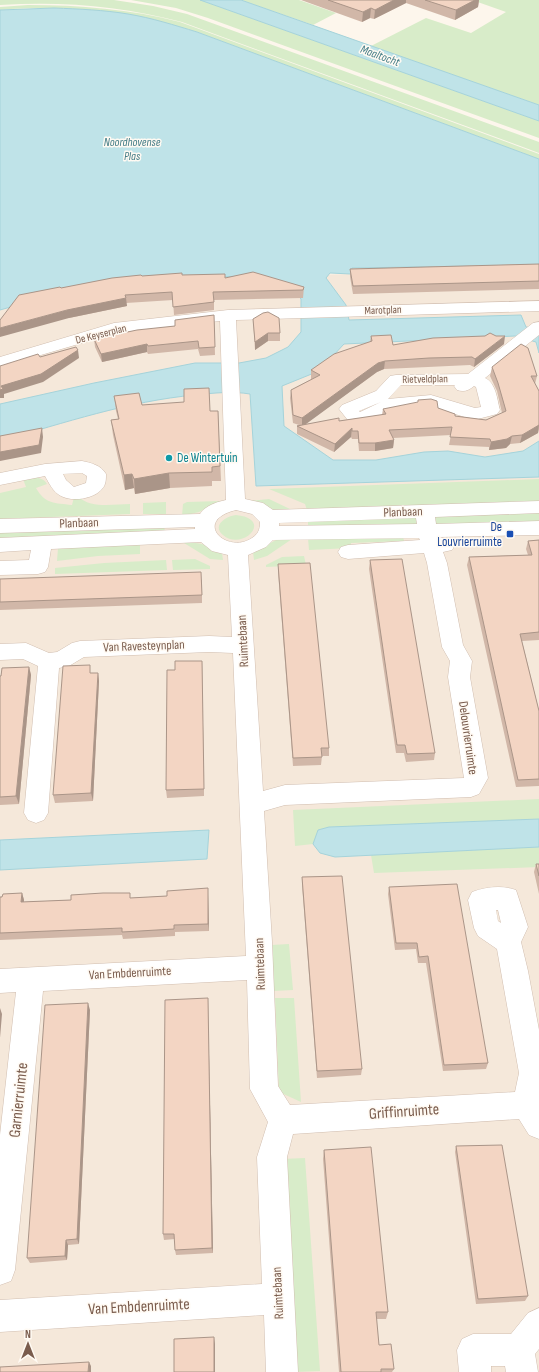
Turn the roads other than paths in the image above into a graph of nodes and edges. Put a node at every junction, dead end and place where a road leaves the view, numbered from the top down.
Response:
1 (538, 308) edge
2 (228, 315) junction
3 (539, 327) edge
4 (0, 362) edge
5 (474, 379) junction
6 (431, 400) junction
7 (52, 470) dead end
8 (0, 479) edge
9 (236, 504) junction
10 (539, 507) edge
11 (268, 525) junction
12 (0, 526) edge
13 (206, 528) junction
14 (539, 528) edge
15 (428, 530) junction
16 (498, 541) dead end
17 (42, 544) junction
18 (0, 545) edge
19 (238, 550) junction
20 (348, 552) dead end
21 (0, 568) edge
22 (243, 646) junction
23 (0, 652) edge
24 (49, 660) junction
25 (252, 804) junction
26 (36, 813) dead end
27 (508, 942) dead end
28 (260, 967) junction
29 (31, 979) junction
30 (0, 980) edge
31 (532, 1115) edge
32 (283, 1120) junction
33 (0, 1270) edge
34 (278, 1299) junction
35 (0, 1316) edge
36 (539, 1324) edge
37 (520, 1361) edge
38 (282, 1372) edge
39 (476, 1372) edge

1 - 2 street, Marotplan
2 - 4 street, De Keyserplan
2 - 9 street
3 - 5 street, Rietveldplan
5 - 6 street, Rietveldplan
5 - 6 street, Rietveldplan
5 - 6 street, Rietveldplan
7 - 8 street
9 - 11 street
9 - 13 street
10 - 15 street, Planbaan
11 - 15 street, Planbaan
11 - 19 street
12 - 13 street, Planbaan
13 - 17 street, Planbaan
13 - 19 street
14 - 15 street, Planbaan
15 - 16 street
15 - 20 street
15 - 25 street, Delouvrierruimte
17 - 18 street, Planbaan
17 - 21 street
19 - 22 street, Ruimtebaan
22 - 24 street, Van Ravesteynplan
22 - 25 street, Ruimtebaan
23 - 24 street
24 - 26 street
25 - 28 street, Ruimtebaan
27 - 31 street, Griffinruimte
28 - 29 street, Van Embdenruimte
28 - 32 street, Ruimtebaan
29 - 30 street, Van Embdenruimte
29 - 33 street, Garnierruimte
31 - 32 street, Griffinruimte
32 - 34 street, Ruimtebaan
34 - 35 street, Van Embdenruimte
34 - 38 street, Ruimtebaan
36 - 37 street
37 - 39 street

